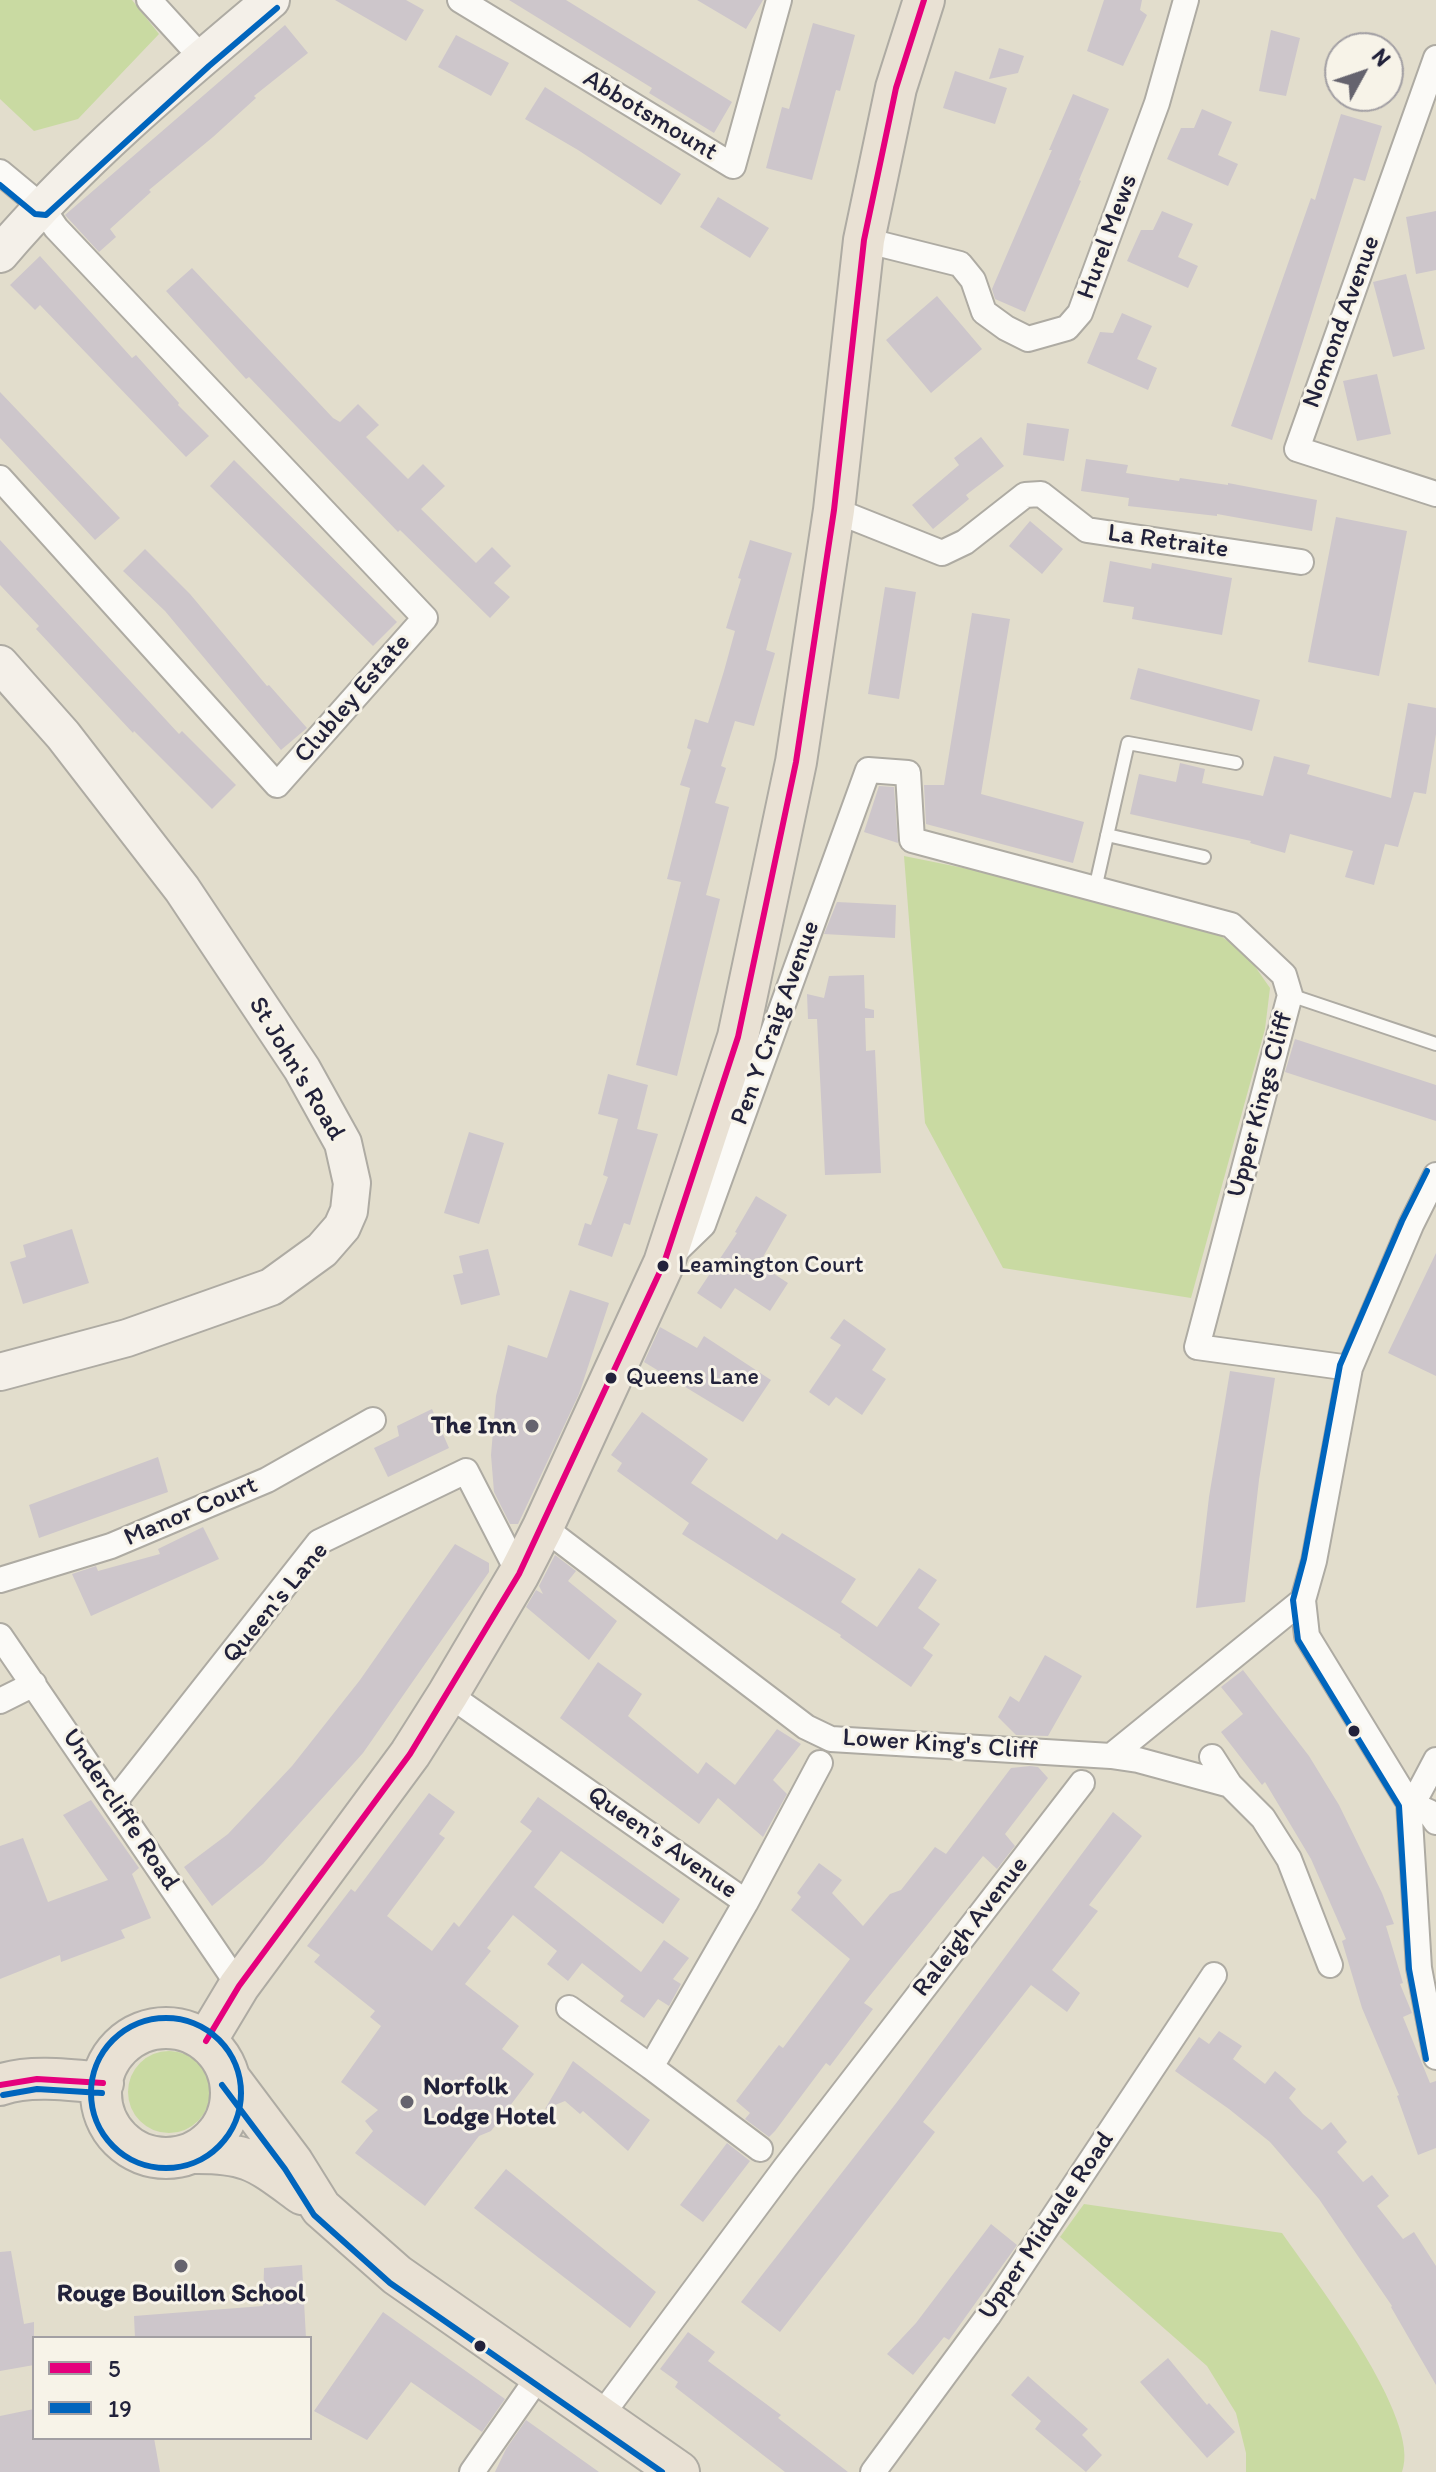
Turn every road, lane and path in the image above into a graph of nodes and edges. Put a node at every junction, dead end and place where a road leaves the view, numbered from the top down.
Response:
1 (149, 0) edge
2 (271, 0) edge
3 (460, 0) edge
4 (779, 0) edge
5 (924, 0) edge
6 (1186, 0) edge
7 (202, 58) junction
8 (1436, 58) edge
9 (0, 172) edge
10 (41, 206) junction
11 (864, 240) junction
12 (0, 254) edge
13 (0, 478) edge
14 (1436, 494) edge
15 (834, 510) junction
16 (1301, 562) dead end
17 (0, 664) edge
18 (1236, 763) dead end
19 (868, 770) joint
20 (1107, 835) junction
21 (1204, 857) dead end
22 (1095, 889) junction
23 (1290, 995) junction
24 (1436, 1044) edge
25 (1436, 1175) edge
26 (664, 1263) junction
27 (1350, 1368) junction
28 (0, 1372) edge
29 (373, 1420) dead end
30 (543, 1527) junction
31 (519, 1574) junction
32 (0, 1580) edge
33 (1303, 1600) junction
34 (0, 1636) edge
35 (34, 1684) junction
36 (448, 1694) junction
37 (0, 1701) edge
38 (1111, 1756) junction
39 (1212, 1757) dead end
40 (1436, 1760) edge
41 (820, 1763) dead end
42 (1082, 1783) dead end
43 (1230, 1785) junction
44 (115, 1801) junction
45 (1409, 1803) junction
46 (1436, 1822) edge
47 (746, 1902) junction
48 (1330, 1965) dead end
49 (1214, 1975) dead end
50 (239, 1986) junction
51 (569, 2008) dead end
52 (206, 2041) junction
53 (1436, 2057) edge
54 (651, 2067) junction
55 (230, 2079) junction
56 (103, 2083) junction
57 (0, 2085) edge
58 (760, 2149) dead end
59 (192, 2153) junction
60 (321, 2208) junction
61 (539, 2376) junction
62 (600, 2417) junction
63 (472, 2472) edge
64 (679, 2472) edge
65 (873, 2472) edge

1 - 7 street
2 - 7 main road
3 - 4 street, Abbotsmount
5 - 11 main road
6 - 11 street, Hurel Mews
7 - 10 main road
8 - 14 street, Nomond Avenue
9 - 10 street
10 - 12 main road
10 - 13 street, Clubley Estate
11 - 15 main road
15 - 16 street, La Retraite
15 - 26 main road
17 - 28 main road, St John's Road
18 - 20 lane
19 - 22 street, Upper Kings Cliff
19 - 26 street, Pen Y Craig Avenue
20 - 21 lane
20 - 22 lane
22 - 23 street, Upper Kings Cliff
23 - 24 lane
23 - 27 street, Upper Kings Cliff
25 - 27 street
26 - 30 main road
27 - 33 street
29 - 32 street, Manor Court
30 - 31 main road
30 - 38 street, Lower King's Cliff
31 - 36 main road
31 - 44 street, Queen's Lane
33 - 38 street
33 - 45 street
34 - 35 street, Undercliffe Road
35 - 37 street
35 - 44 street, Undercliffe Road
36 - 47 street, Queen's Avenue
36 - 50 main road
38 - 43 street, Lower King's Cliff
39 - 43 street
40 - 45 street
41 - 47 street, Queen's Avenue
42 - 62 street, Raleigh Avenue
43 - 48 street
44 - 50 street, Undercliffe Road
45 - 46 street
45 - 53 street
47 - 54 street
49 - 65 street, Upper Midvale Road
50 - 52 main road
51 - 54 street
52 - 55 main road
52 - 56 main road
54 - 58 street
55 - 59 main road
55 - 60 main road
56 - 57 main road
56 - 59 main road
59 - 60 main road
60 - 61 main road
61 - 62 main road
61 - 63 street
62 - 64 main road

